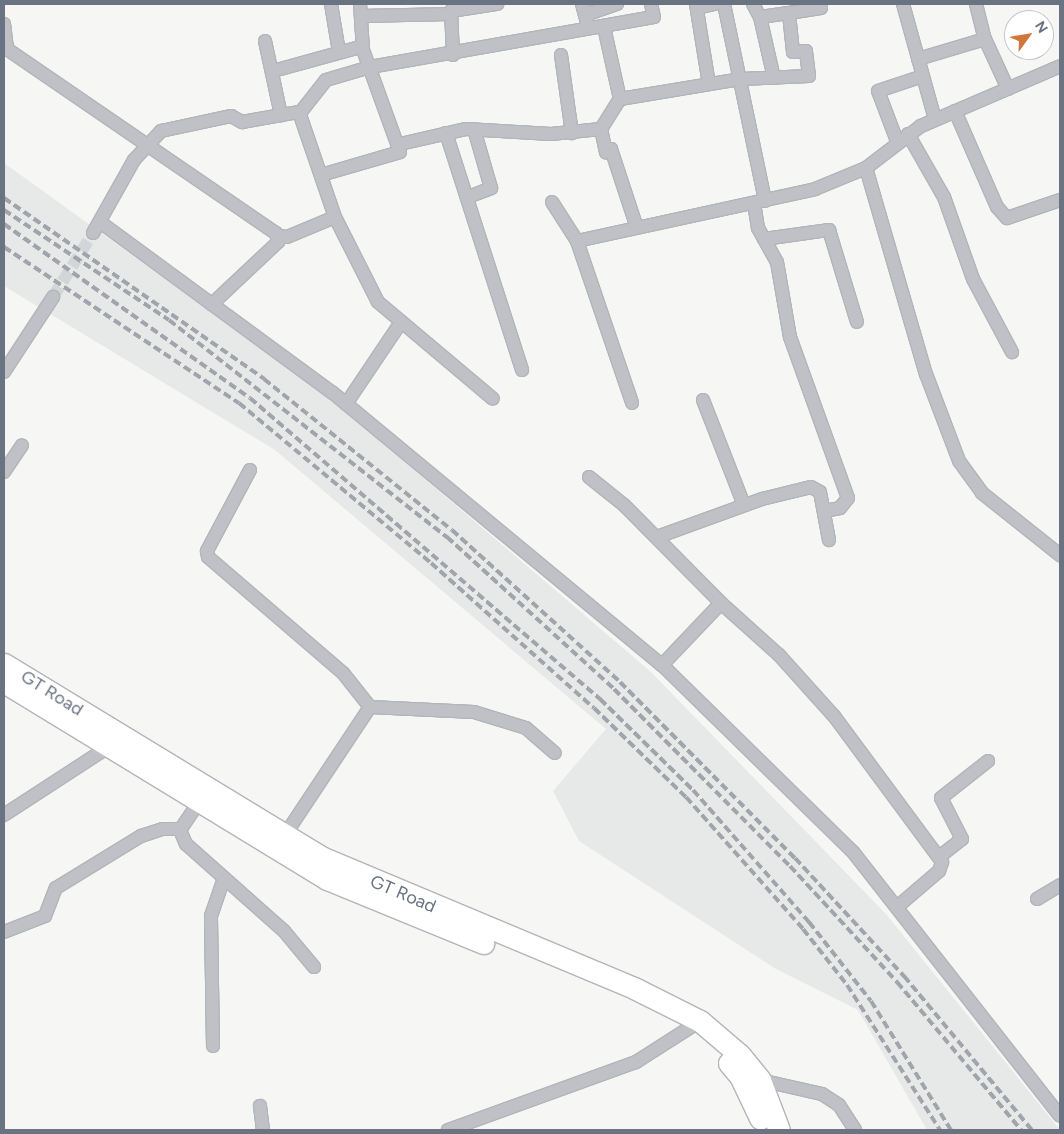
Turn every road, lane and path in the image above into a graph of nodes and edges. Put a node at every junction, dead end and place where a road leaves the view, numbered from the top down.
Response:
1 (331, 4) edge
2 (497, 4) edge
3 (618, 4) edge
4 (651, 4) edge
5 (716, 4) edge
6 (724, 4) edge
7 (753, 4) edge
8 (821, 4) edge
9 (904, 4) edge
10 (979, 4) edge
11 (696, 6) edge
12 (360, 10) edge
13 (584, 10) edge
14 (789, 13) junction
15 (451, 14) junction
16 (760, 17) junction
17 (4, 24) edge
18 (604, 27) junction
19 (589, 30) junction
20 (985, 39) junction
21 (265, 41) dead end
22 (6, 47) edge
23 (363, 50) junction
24 (339, 52) junction
25 (453, 55) junction
26 (561, 55) dead end
27 (918, 59) junction
28 (1060, 66) edge
29 (370, 67) junction
30 (273, 71) junction
31 (923, 76) junction
32 (774, 78) junction
33 (740, 79) junction
34 (709, 84) junction
35 (1008, 89) junction
36 (620, 99) junction
37 (955, 110) junction
38 (300, 113) junction
39 (281, 115) junction
40 (935, 119) junction
41 (601, 128) junction
42 (474, 129) junction
43 (572, 132) junction
44 (446, 134) junction
45 (902, 137) junction
46 (148, 142) junction
47 (400, 144) junction
48 (866, 168) junction
49 (322, 175) junction
50 (468, 197) junction
51 (1060, 200) edge
52 (552, 202) dead end
53 (759, 202) junction
54 (335, 217) junction
55 (636, 225) junction
56 (278, 236) junction
57 (764, 239) junction
58 (577, 240) junction
59 (53, 297) tunnel mouth
60 (212, 304) junction
61 (401, 322) junction
62 (857, 322) dead end
63 (1012, 352) dead end
64 (522, 370) dead end
65 (4, 372) edge
66 (493, 399) dead end
67 (704, 400) dead end
68 (632, 403) dead end
69 (346, 404) junction
70 (22, 445) dead end
71 (250, 470) dead end
72 (4, 472) edge
73 (589, 477) dead end
74 (744, 505) junction
75 (824, 512) junction
76 (657, 537) junction
77 (829, 540) dead end
78 (1060, 556) edge
79 (721, 603) junction
80 (4, 664) edge
81 (662, 665) junction
82 (4, 682) edge
83 (30, 689) junction
84 (370, 706) junction
85 (110, 746) junction
86 (555, 752) dead end
87 (988, 761) dead end
88 (199, 802) junction
89 (4, 815) edge
90 (181, 829) junction
91 (284, 835) junction
92 (939, 857) junction
93 (317, 864) junction
94 (224, 878) junction
95 (1060, 885) edge
96 (1037, 899) dead end
97 (897, 907) junction
98 (4, 932) edge
99 (314, 967) dead end
100 (694, 1025) junction
101 (213, 1046) dead end
102 (760, 1080) junction
103 (260, 1106) dead end
104 (1060, 1116) edge
105 (263, 1130) edge
106 (448, 1130) edge
107 (764, 1130) edge
108 (779, 1130) edge
109 (855, 1130) edge

1 - 24 street
2 - 15 street
3 - 13 street
4 - 18 street
5 - 11 street
6 - 33 street
7 - 16 street
8 - 14 street
9 - 27 street
10 - 20 street
11 - 34 street
12 - 15 street
12 - 23 street
13 - 19 street
14 - 16 street
14 - 32 street
15 - 25 street
16 - 32 street
17 - 22 street
18 - 19 street
18 - 36 street
19 - 25 street
20 - 27 street
20 - 35 street
21 - 30 street
22 - 46 street
23 - 24 street
23 - 29 street
24 - 30 street
25 - 29 street
26 - 43 street
27 - 31 street
28 - 35 street
29 - 38 street
29 - 47 street
30 - 39 street
31 - 40 street
31 - 45 street
32 - 33 street
33 - 34 street
33 - 53 street
34 - 36 street
35 - 37 street
36 - 41 street
37 - 40 street
37 - 51 street
38 - 39 street
38 - 49 street
39 - 46 street
40 - 45 street
41 - 43 street
41 - 55 street
42 - 43 street
42 - 44 street
42 - 50 street
44 - 47 street
44 - 50 street
45 - 48 street
45 - 63 street
46 - 56 street
46 - 60 street
47 - 49 street
48 - 53 street
48 - 78 street
49 - 54 street
50 - 64 street
52 - 58 street
53 - 55 street
53 - 57 street
54 - 56 street
54 - 61 street
55 - 58 street
56 - 60 street
57 - 62 street
57 - 75 street
58 - 68 street
59 - 65 street
60 - 69 street
61 - 66 street
61 - 69 street
67 - 74 street
69 - 81 street
70 - 72 street
71 - 84 street
73 - 76 street
74 - 75 street
74 - 76 street
75 - 77 street
76 - 79 street
79 - 81 street
79 - 92 street
80 - 83 highway, GT Road
81 - 97 street
82 - 83 highway, GT Road
83 - 85 highway, GT Road
83 - 91 highway, GT Road
84 - 86 street
84 - 91 street
85 - 88 highway, GT Road
85 - 89 street
87 - 92 street
88 - 90 street
88 - 93 highway, GT Road
90 - 94 street
90 - 98 street
91 - 93 highway, GT Road
92 - 97 street
93 - 100 highway, GT Road
94 - 99 street
94 - 101 street
95 - 96 street
97 - 104 street
100 - 102 highway, GT Road
100 - 106 street
100 - 107 highway, GT Road
102 - 108 highway, GT Road
102 - 109 street
103 - 105 street

